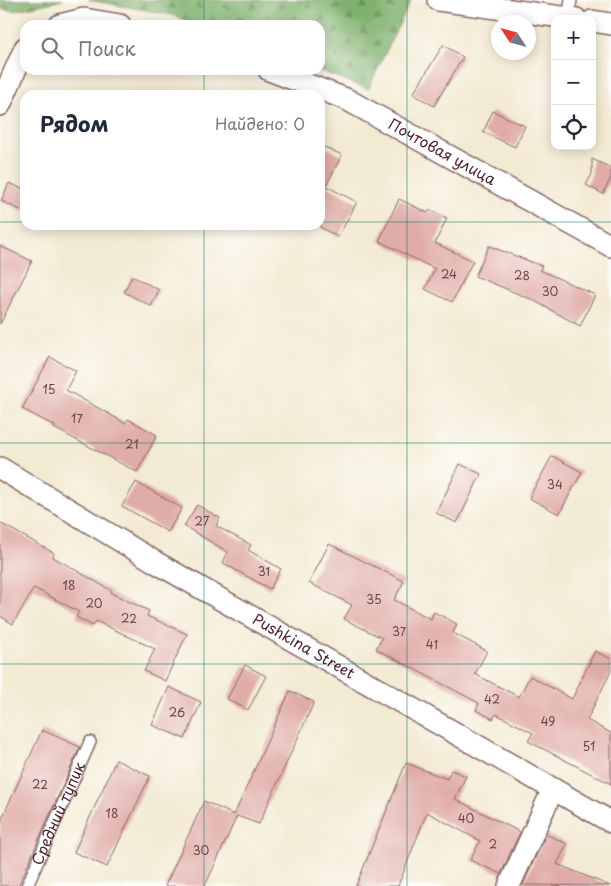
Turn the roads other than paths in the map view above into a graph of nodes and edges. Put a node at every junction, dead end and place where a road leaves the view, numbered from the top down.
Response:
1 (438, 0) edge
2 (571, 12) edge
3 (596, 22) edge
4 (611, 24) edge
5 (20, 59) edge
6 (282, 75) edge
7 (322, 90) edge
8 (325, 91) edge
9 (0, 105) edge
10 (611, 246) edge
11 (0, 468) edge
12 (90, 742) dead end
13 (553, 789) junction
14 (611, 822) edge
15 (27, 886) edge
16 (509, 886) edge

1 - 2 street
3 - 4 street
5 - 9 street
6 - 7 street, Почтовая улица
8 - 10 street, Почтовая улица
11 - 13 street, Pushkina Street
12 - 15 lane, Средний тупик
13 - 14 street, Pushkina Street
13 - 16 street

